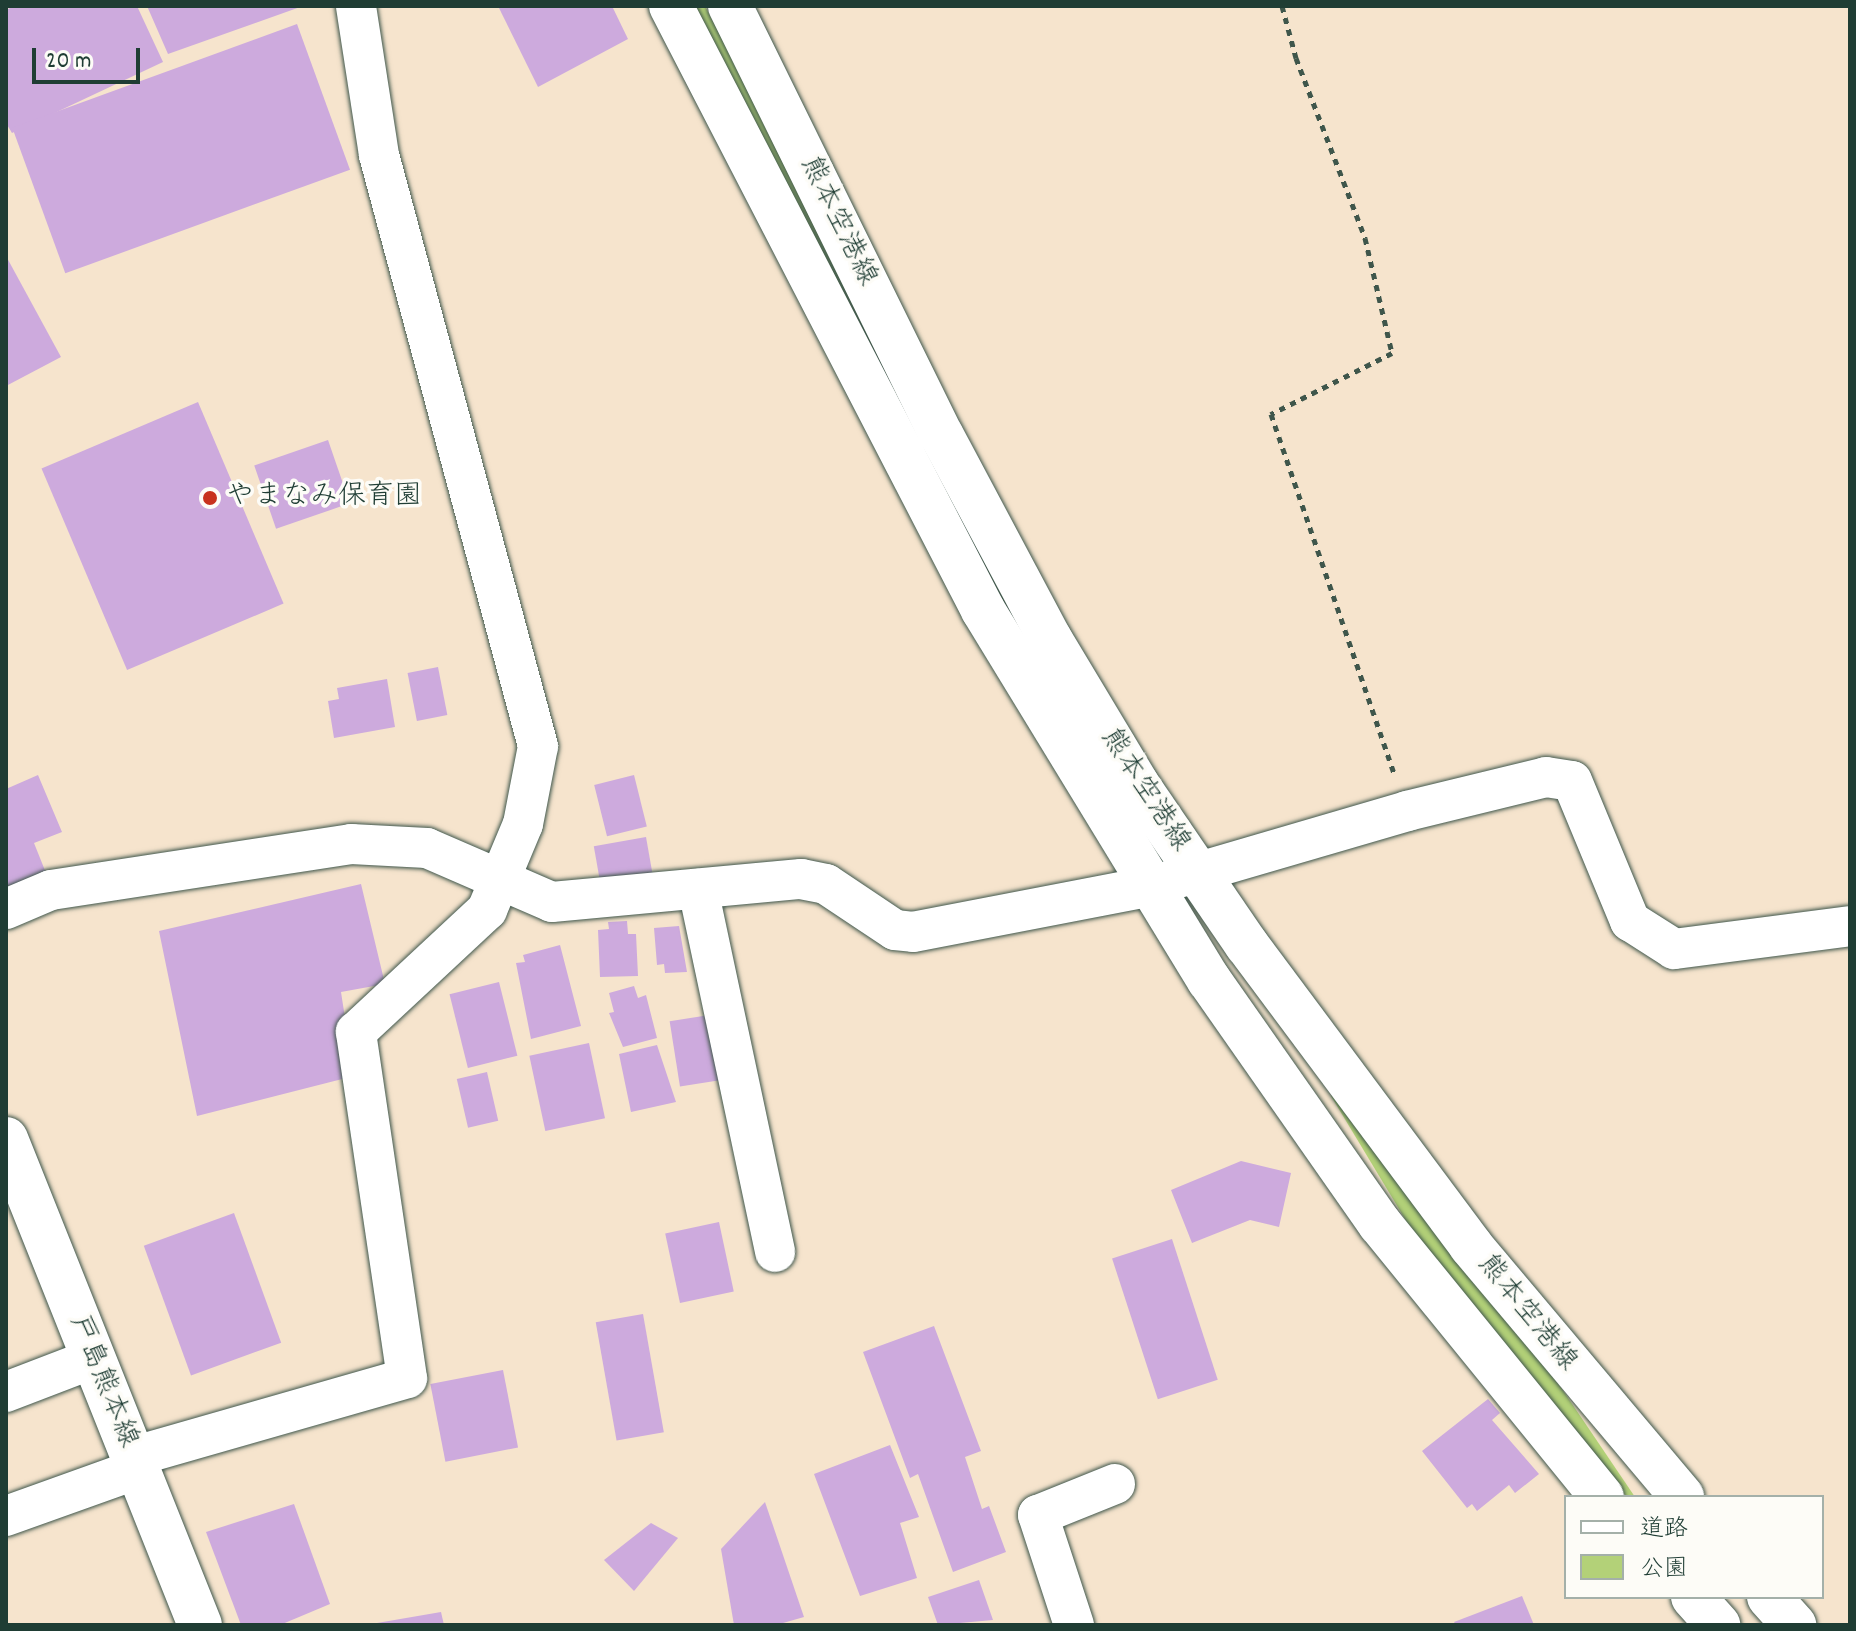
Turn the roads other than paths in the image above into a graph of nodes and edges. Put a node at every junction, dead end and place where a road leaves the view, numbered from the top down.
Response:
1 (356, 6) edge
2 (671, 6) edge
3 (730, 6) edge
4 (1197, 873) junction
5 (501, 882) junction
6 (1151, 886) junction
7 (698, 889) junction
8 (6, 909) edge
9 (1850, 926) edge
10 (6, 1139) edge
11 (775, 1252) dead end
12 (92, 1359) junction
13 (6, 1392) edge
14 (134, 1463) junction
15 (1115, 1484) dead end
16 (1600, 1495) edge
17 (1680, 1495) edge
18 (6, 1516) edge
19 (1695, 1599) edge
20 (1771, 1599) edge
21 (200, 1625) edge
22 (1074, 1625) edge
23 (1718, 1625) edge
24 (1794, 1625) edge

1 - 5 street
2 - 6 main road, 熊本空港線
3 - 4 main road, 熊本空港線
4 - 6 street
4 - 9 street
4 - 17 main road, 熊本空港線
5 - 7 street
5 - 8 street
5 - 14 street
6 - 7 street
6 - 16 main road, 熊本空港線
7 - 11 street
10 - 12 main road, 戸島熊本線
12 - 13 street
12 - 14 main road, 戸島熊本線
14 - 18 street
14 - 21 main road, 戸島熊本線
15 - 22 street
19 - 23 main road
20 - 24 main road

